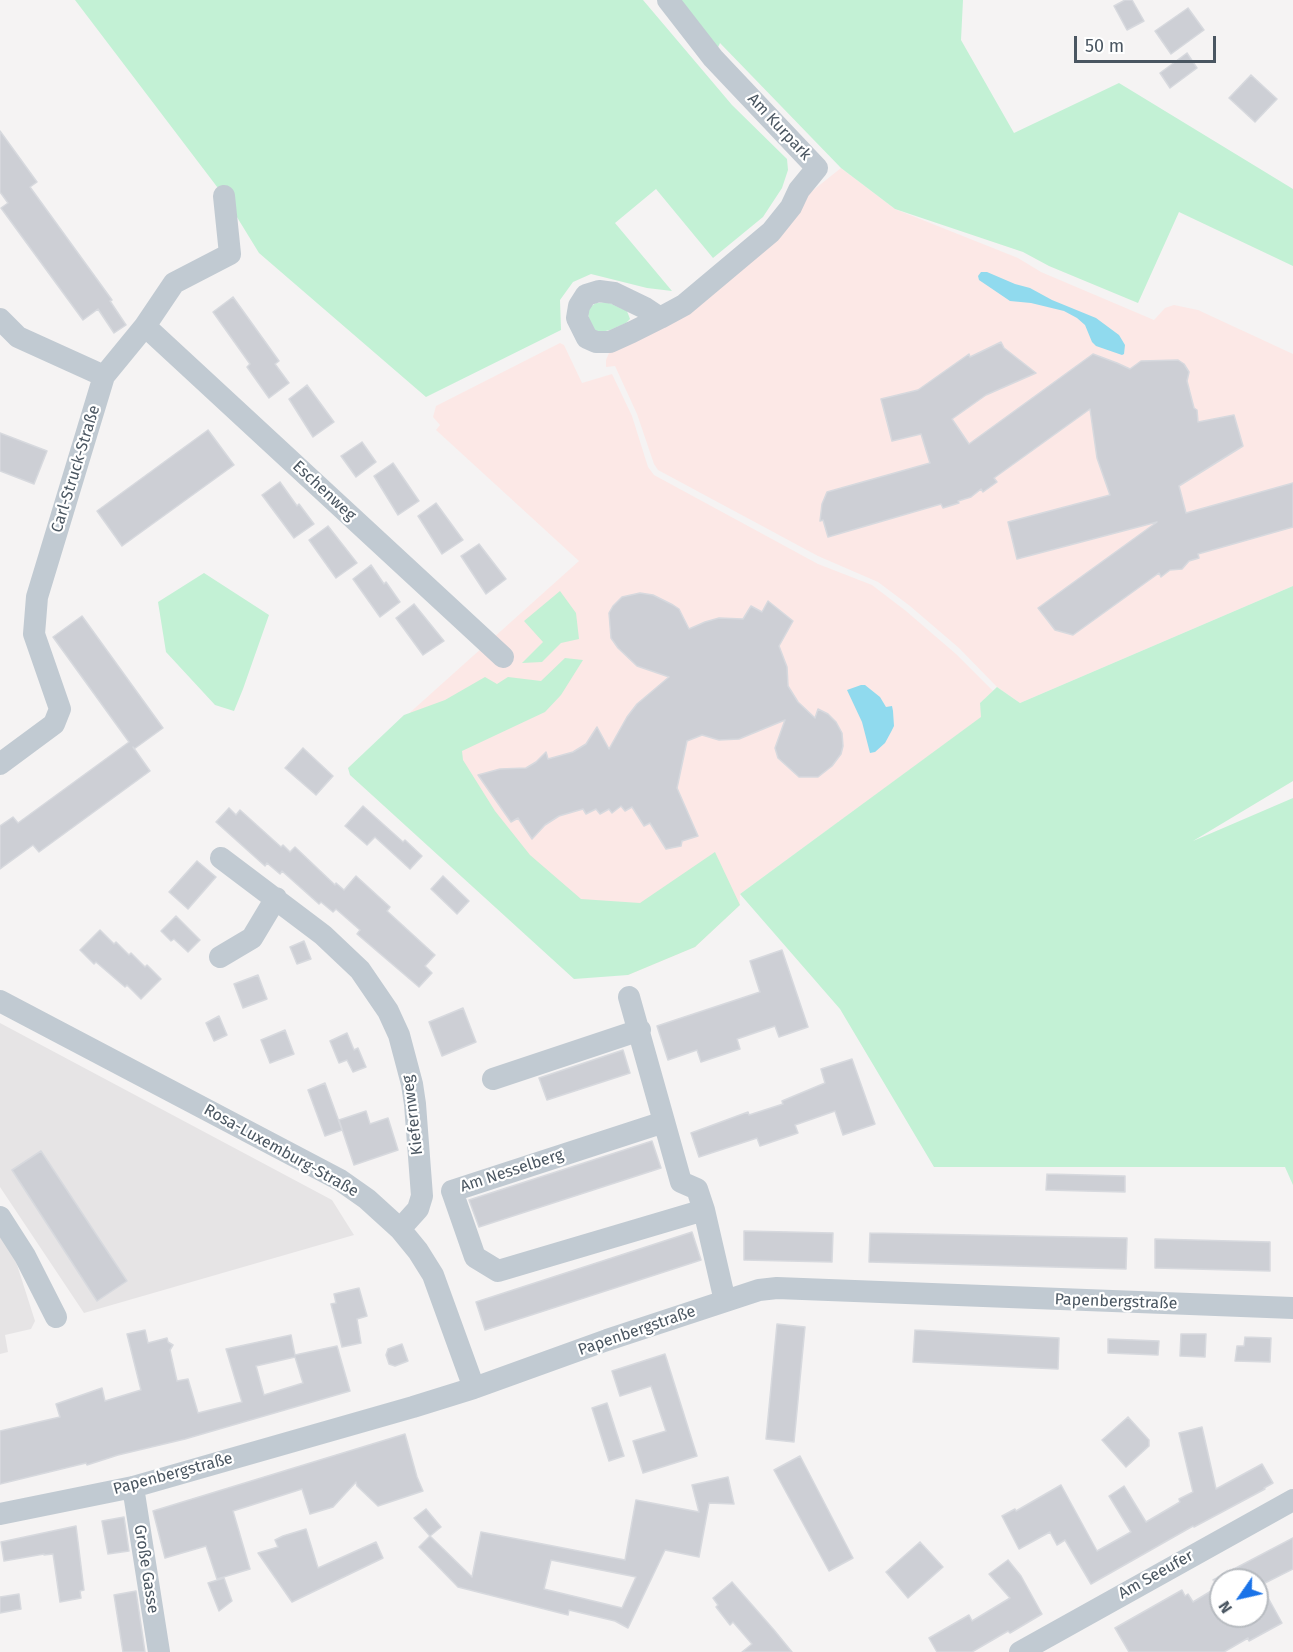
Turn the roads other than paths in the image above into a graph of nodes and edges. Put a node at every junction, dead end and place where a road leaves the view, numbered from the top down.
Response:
1 (668, 0) edge
2 (224, 196) dead end
3 (660, 318) dead end
4 (0, 319) edge
5 (145, 326) junction
6 (104, 376) junction
7 (503, 657) dead end
8 (0, 764) edge
9 (221, 858) dead end
10 (276, 898) junction
11 (220, 957) dead end
12 (629, 997) dead end
13 (0, 1001) edge
14 (640, 1030) junction
15 (493, 1079) dead end
16 (664, 1122) junction
17 (704, 1210) junction
18 (0, 1217) edge
19 (400, 1229) junction
20 (725, 1301) junction
21 (1293, 1308) edge
22 (56, 1317) dead end
23 (474, 1388) junction
24 (133, 1486) junction
25 (1293, 1500) edge
26 (0, 1514) edge
27 (159, 1652) edge
28 (1020, 1652) edge

1 - 3 street, Am Kurpark
2 - 5 street, Carl-Struck-Straße
4 - 6 street
5 - 6 street, Carl-Struck-Straße
5 - 7 street, Eschenweg
6 - 8 street, Carl-Struck-Straße
9 - 10 street, Kiefernweg
10 - 11 street
10 - 19 street, Kiefernweg
12 - 14 street
13 - 19 street, Rosa-Luxemburg-Straße
14 - 15 street
14 - 16 street
16 - 17 street
16 - 17 street, Am Nesselberg
17 - 20 street
18 - 22 street
19 - 23 street, Rosa-Luxemburg-Straße
20 - 21 street, Papenbergstraße
20 - 23 street, Papenbergstraße
23 - 24 street, Papenbergstraße
24 - 26 street, Papenbergstraße
24 - 27 street, Große Gasse
25 - 28 street, Am Seeufer

